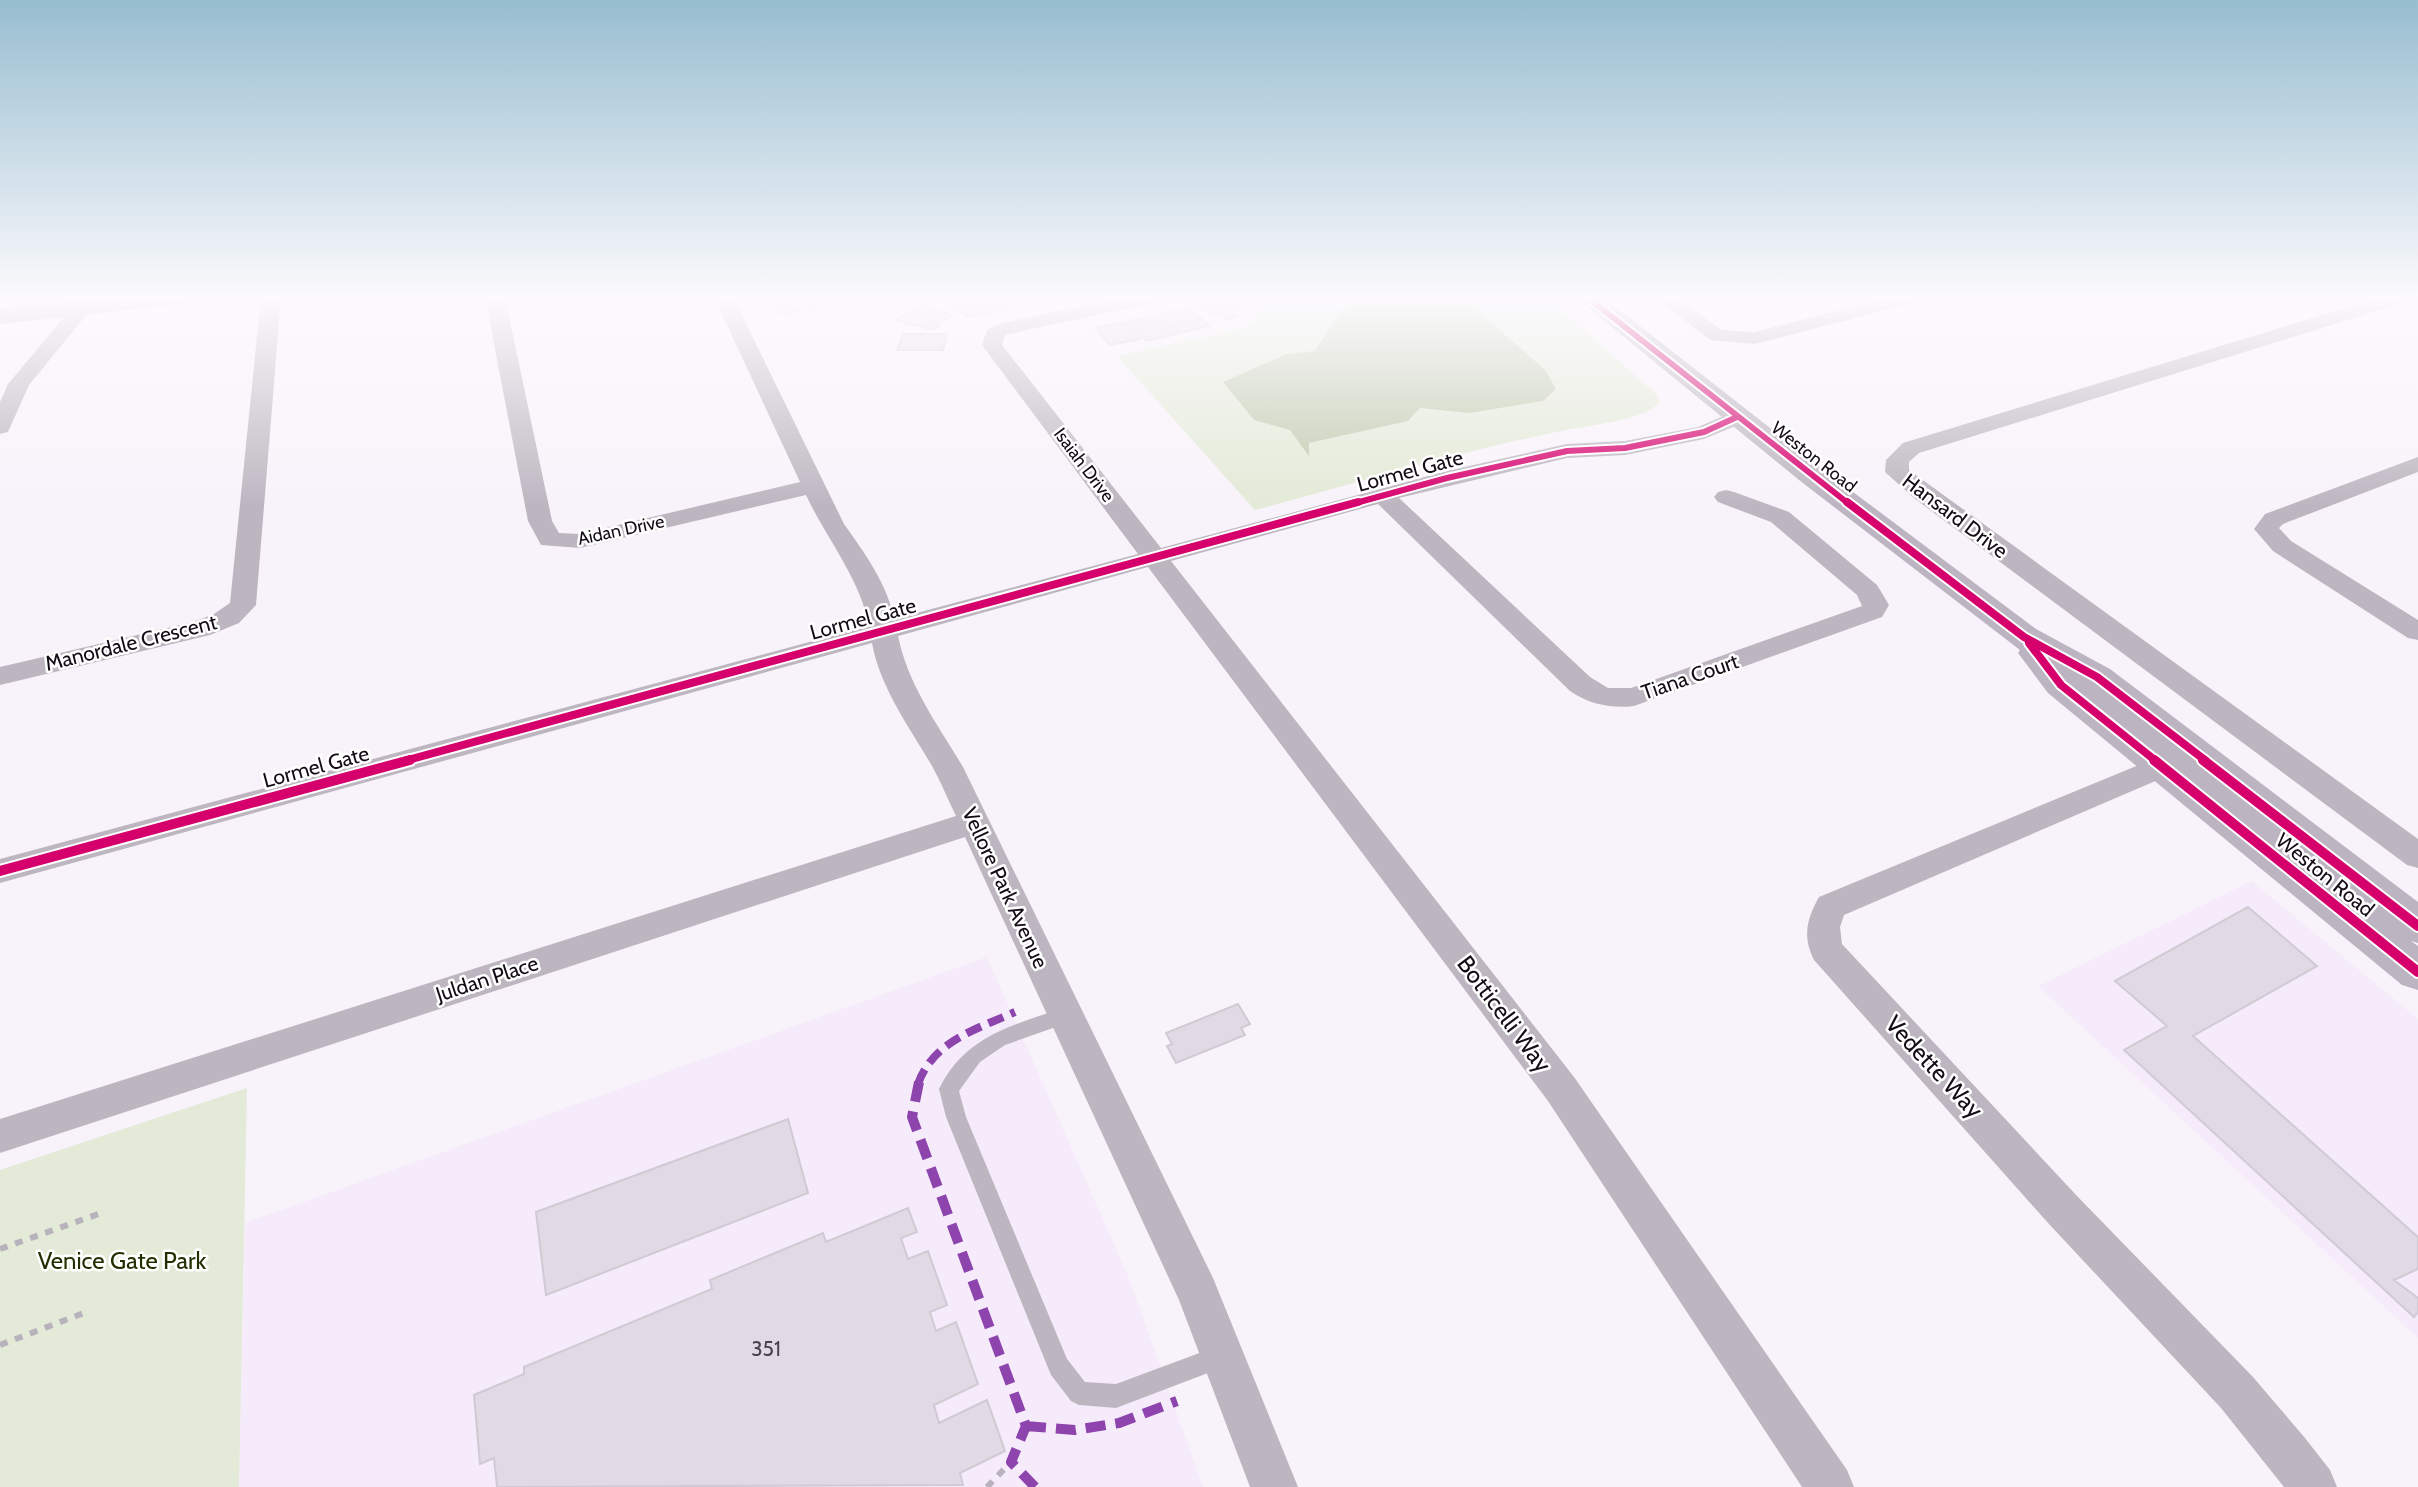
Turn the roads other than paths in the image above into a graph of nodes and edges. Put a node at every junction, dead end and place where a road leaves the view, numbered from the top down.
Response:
1 (34, 366) edge
2 (265, 366) edge
3 (509, 366) edge
4 (756, 366) edge
5 (1008, 366) edge
6 (1674, 366) edge
7 (2176, 366) edge
8 (1738, 417) junction
9 (0, 427) edge
10 (2418, 464) edge
11 (813, 486) junction
12 (1383, 496) junction
13 (1726, 497) dead end
14 (1154, 558) junction
15 (883, 631) junction
16 (2418, 632) edge
17 (2024, 637) junction
18 (0, 676) edge
19 (2163, 766) junction
20 (974, 822) junction
21 (2418, 856) edge
22 (0, 871) edge
23 (2418, 926) edge
24 (2418, 972) edge
25 (1066, 1015) junction
26 (0, 1136) edge
27 (1223, 1356) junction
28 (1274, 1487) edge
29 (1830, 1487) edge
30 (2313, 1487) edge

1 - 9 street
2 - 18 street, Manordale Crescent
3 - 11 street, Aidan Drive
4 - 11 street, Vellore Park Avenue
5 - 14 street, Isaiah Drive
6 - 8 main road, Weston Road
7 - 21 street, Hansard Drive
8 - 12 street, Lormel Gate
8 - 17 main road, Weston Road
10 - 16 street
11 - 15 street, Vellore Park Avenue
12 - 13 street, Tiana Court
12 - 14 street, Lormel Gate
14 - 15 street, Lormel Gate
14 - 29 street, Botticelli Way
15 - 20 street, Vellore Park Avenue
15 - 22 street, Lormel Gate
17 - 19 main road, Weston Road
17 - 23 main road, Weston Road
19 - 24 main road, Weston Road
19 - 30 street, Vedette Way
20 - 25 street, Vellore Park Avenue
20 - 26 street, Juldan Place
25 - 27 street, Vellore Park Avenue
25 - 27 lane
27 - 28 street, Vellore Park Avenue

